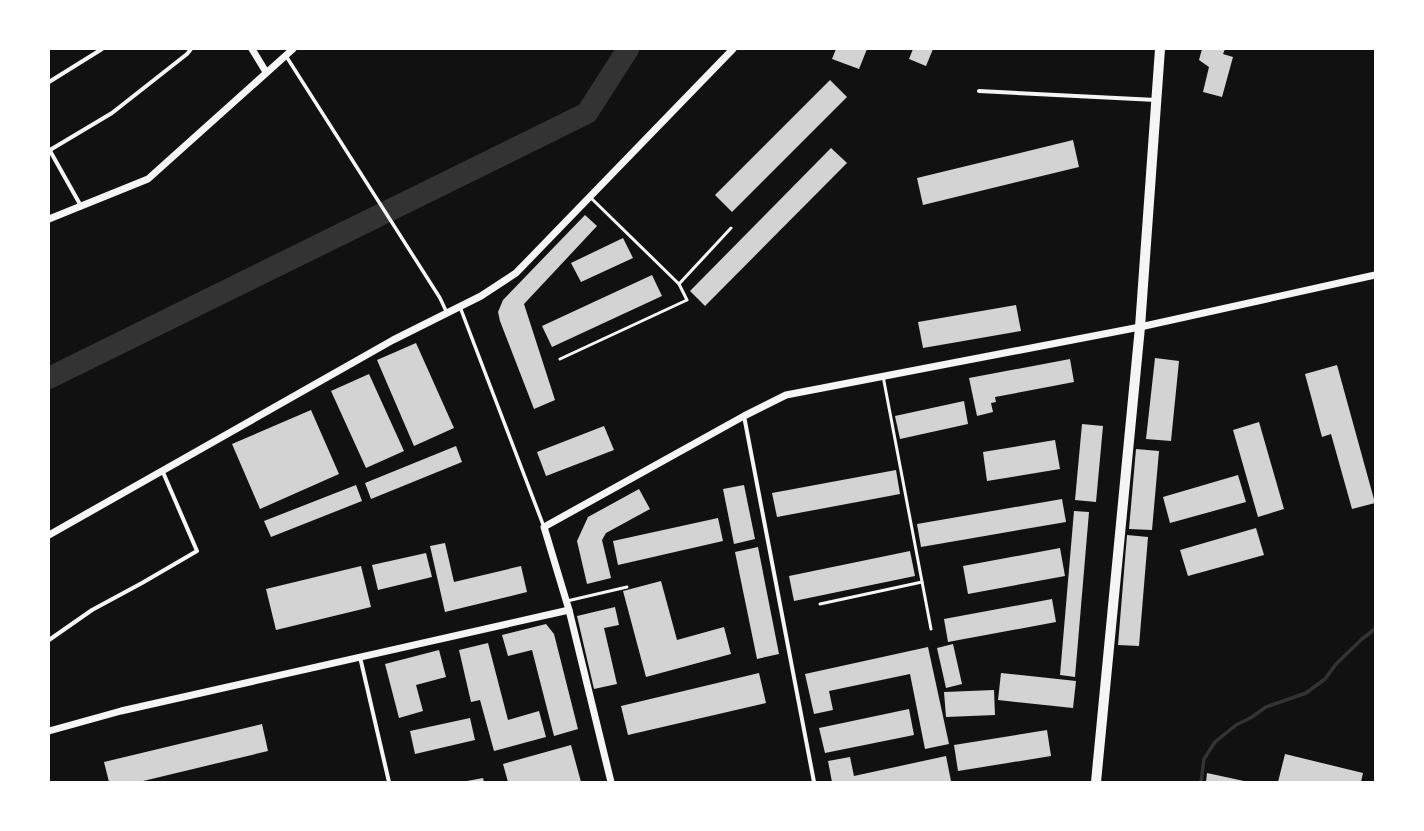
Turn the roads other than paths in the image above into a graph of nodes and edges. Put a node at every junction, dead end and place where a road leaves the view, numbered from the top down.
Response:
1 (102, 49) edge
2 (191, 49) edge
3 (252, 49) edge
4 (293, 49) edge
5 (733, 49) edge
6 (1160, 49) edge
7 (286, 56) junction
8 (266, 72) junction
9 (49, 82) edge
10 (979, 90) dead end
11 (1156, 100) junction
12 (50, 149) edge
13 (590, 197) junction
14 (81, 206) junction
15 (49, 219) edge
16 (731, 228) dead end
17 (1375, 275) edge
18 (679, 284) junction
19 (460, 307) junction
20 (447, 313) junction
21 (1140, 327) junction
22 (560, 359) dead end
23 (883, 376) junction
24 (744, 416) junction
25 (162, 470) junction
26 (544, 527) junction
27 (49, 535) edge
28 (922, 582) junction
29 (627, 587) dead end
30 (567, 601) junction
31 (820, 604) dead end
32 (570, 610) junction
33 (931, 629) dead end
34 (49, 640) edge
35 (360, 656) junction
36 (49, 731) edge
37 (389, 782) edge
38 (611, 782) edge
39 (814, 782) edge
40 (1096, 782) edge

1 - 9 street
2 - 12 street
3 - 8 street
4 - 7 street
5 - 13 street
6 - 11 main road
7 - 8 street
7 - 20 street
8 - 14 street
10 - 11 street
11 - 21 main road
12 - 14 street
13 - 18 lane
13 - 19 street
14 - 15 street
16 - 18 lane
17 - 21 street
18 - 22 lane
19 - 20 street
19 - 26 street
20 - 25 street
21 - 23 street
21 - 40 main road
23 - 24 street
23 - 28 lane
24 - 26 street
24 - 39 street
25 - 27 street
25 - 34 street
26 - 30 street
28 - 31 lane
28 - 33 lane
29 - 30 lane
30 - 32 street
32 - 35 street
32 - 38 street
35 - 36 street
35 - 37 street

